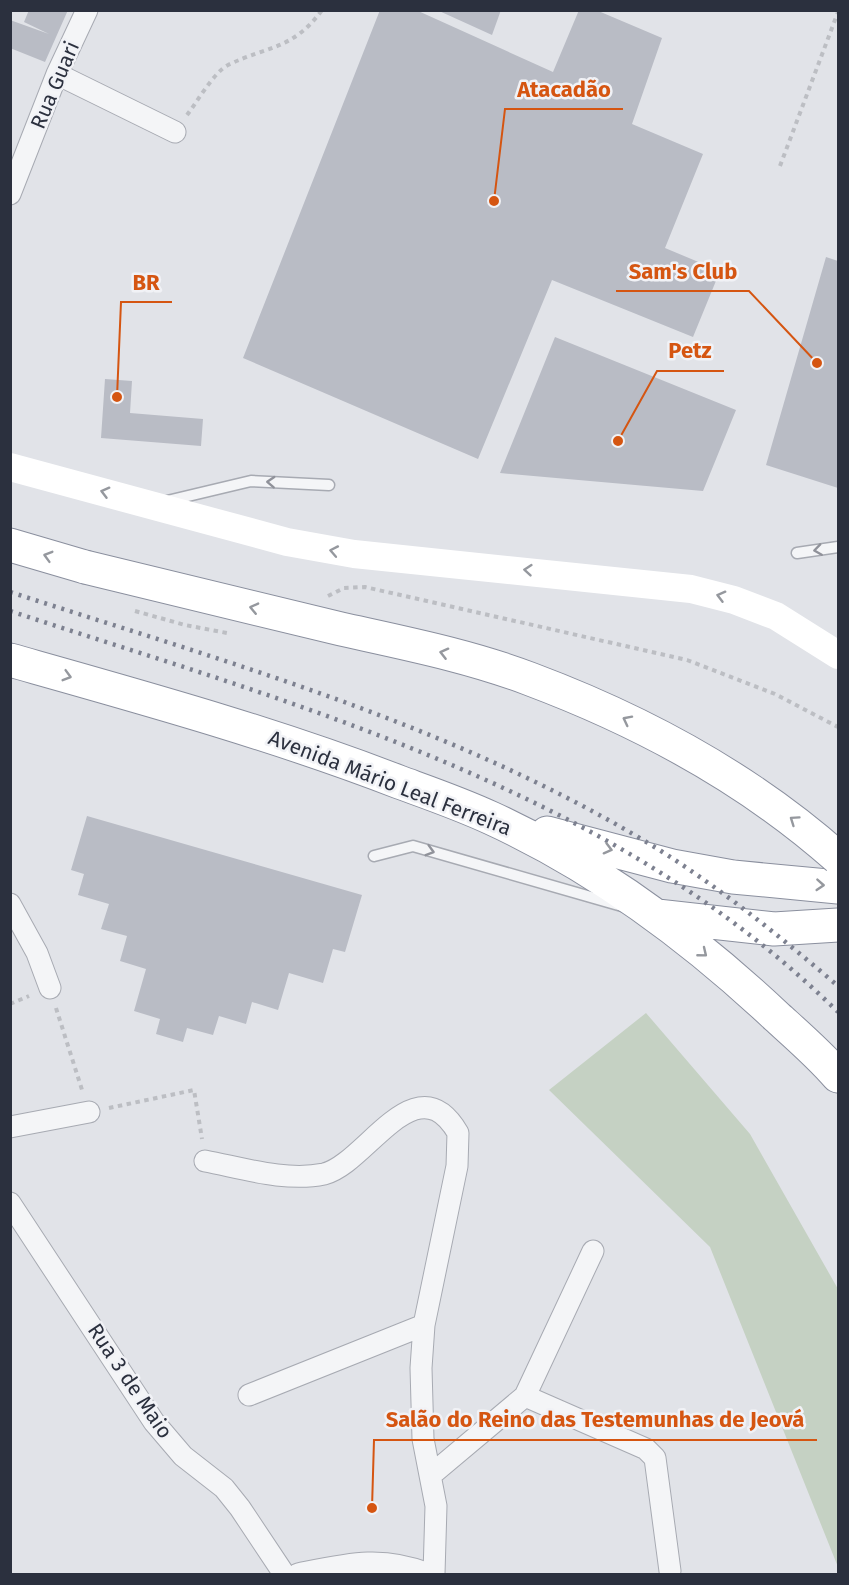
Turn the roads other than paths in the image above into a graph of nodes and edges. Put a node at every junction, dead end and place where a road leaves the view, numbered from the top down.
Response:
1 (87, 10) edge
2 (57, 74) junction
3 (175, 132) road end
4 (10, 194) edge
5 (10, 467) edge
6 (329, 485) dead end
7 (152, 505) junction
8 (10, 545) edge
9 (838, 547) edge
10 (797, 553) dead end
11 (776, 616) junction
12 (838, 644) edge
13 (838, 655) edge
14 (10, 660) edge
15 (491, 818) junction
16 (374, 856) dead end
17 (838, 858) edge
18 (838, 887) edge
19 (10, 904) edge
20 (657, 916) junction
21 (838, 925) edge
22 (50, 988) road end
23 (838, 1076) edge
24 (89, 1112) road end
25 (10, 1127) edge
26 (205, 1161) road end
27 (10, 1203) edge
28 (593, 1251) dead end
29 (424, 1325) junction
30 (249, 1395) dead end
31 (525, 1396) junction
32 (431, 1474) junction
33 (670, 1571) dead end
34 (284, 1575) edge
35 (298, 1575) edge
36 (431, 1575) edge

1 - 2 street, Rua Guari
2 - 3 street
2 - 4 street, Rua Guari
7 -> 5 main road
6 -> 7 lane
11 -> 7 main road
17 -> 8 highway, bridge
9 -> 10 lane
11 - 12 main road
11 - 13 main road
14 -> 15 highway, Avenida Mário Leal Ferreira
15 -> 18 highway
15 - 20 highway, Avenida Mário Leal Ferreira
16 -> 20 lane
19 - 22 street
20 - 21 highway
20 -> 23 highway, Avenida Mário Leal Ferreira
24 - 25 street
26 - 29 street
27 - 34 street, Rua 3 de Maio
28 - 31 street
29 - 30 street
29 - 32 street
31 - 32 street
31 - 33 street
32 - 36 street
35 - 36 street

